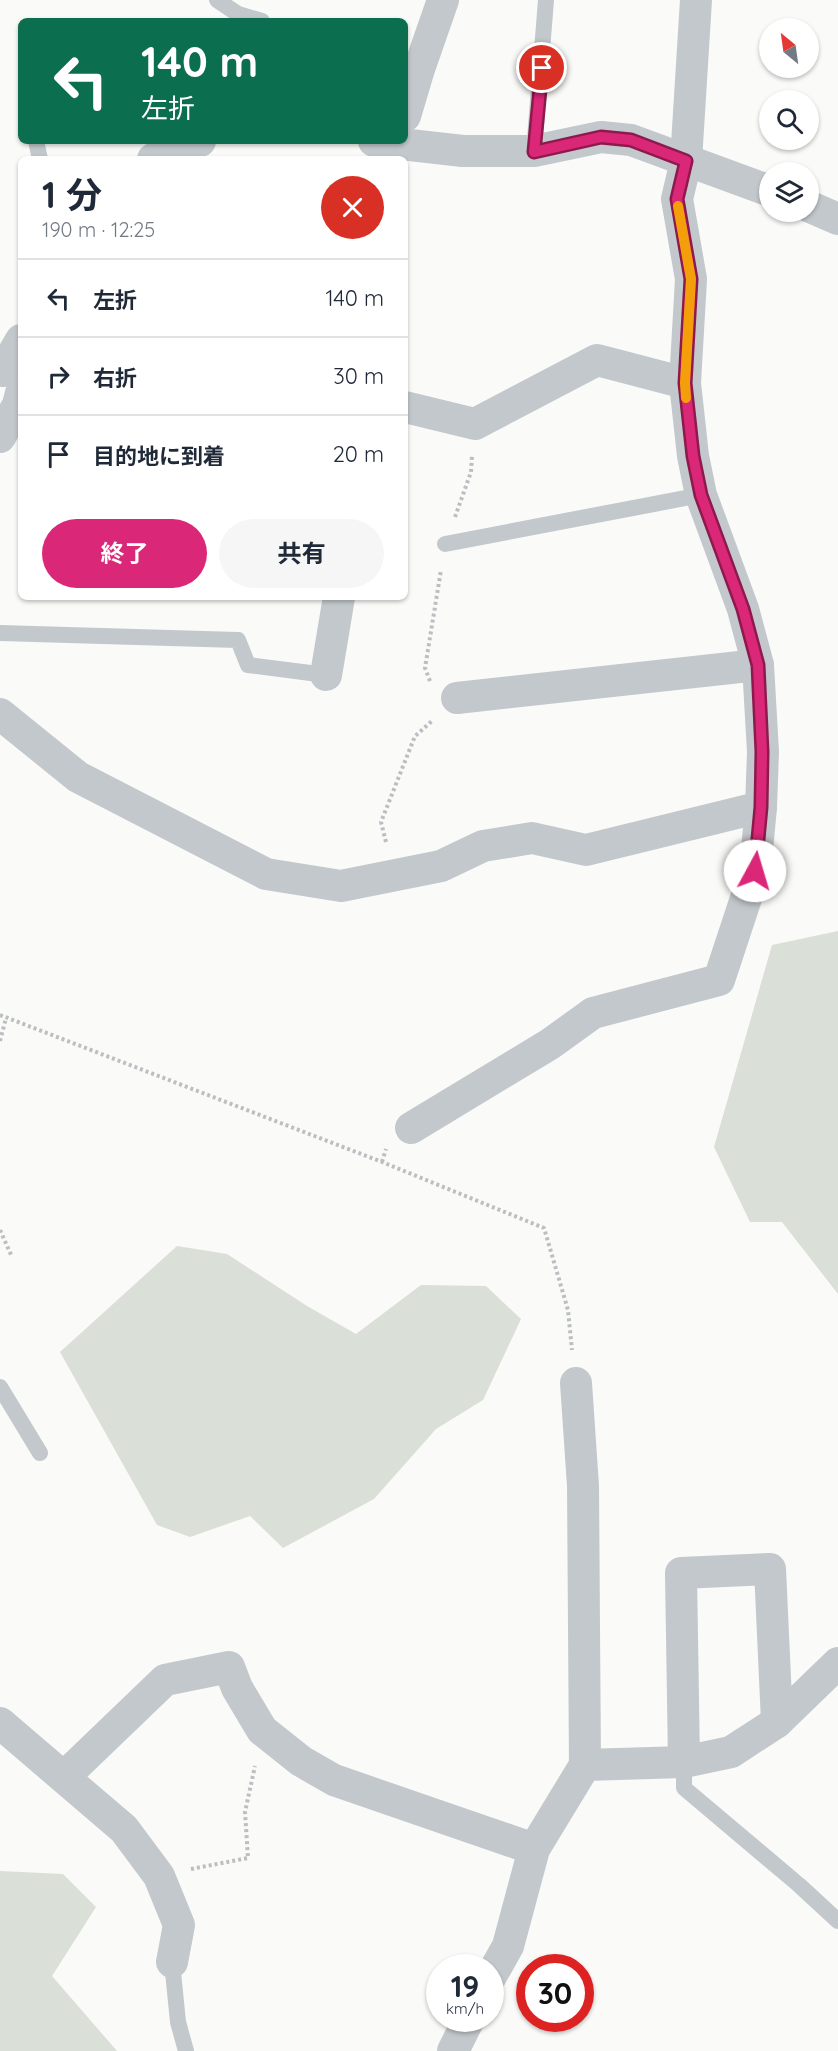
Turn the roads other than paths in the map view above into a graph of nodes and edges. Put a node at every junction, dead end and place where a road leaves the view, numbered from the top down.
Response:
1 (217, 0) edge
2 (443, 0) edge
3 (546, 0) edge
4 (696, 0) edge
5 (252, 18) edge
6 (412, 67) edge
7 (408, 138) edge
8 (180, 144) edge
9 (534, 152) junction
10 (158, 156) edge
11 (686, 161) junction
12 (759, 187) edge
13 (819, 211) edge
14 (838, 219) edge
15 (15, 366) edge
16 (685, 383) junction
17 (408, 408) edge
18 (0, 437) edge
19 (701, 495) junction
20 (446, 544) dead end
21 (338, 600) edge
22 (0, 633) edge
23 (758, 665) junction
24 (326, 675) joint
25 (457, 698) road end
26 (0, 714) edge
27 (761, 807) junction
28 (411, 1128) dead end
29 (576, 1383) road end
30 (0, 1387) edge
31 (40, 1453) dead end
32 (838, 1663) edge
33 (777, 1722) junction
34 (0, 1723) edge
35 (684, 1762) junction
36 (585, 1765) junction
37 (64, 1777) junction
38 (534, 1849) junction
39 (838, 1921) edge
40 (504, 1954) edge
41 (172, 1962) joint
42 (462, 2032) edge
43 (186, 2051) edge
44 (453, 2051) edge

1 - 5 lane
2 - 6 street
3 - 9 lane
4 - 11 street
7 - 9 street
8 - 10 street
9 - 11 street
11 - 12 street
11 - 16 street
13 - 14 street
15 - 18 street
16 - 17 street
16 - 19 street
19 - 20 lane
19 - 23 street
21 - 24 street
22 - 24 lane
23 - 25 street
23 - 27 street
26 - 27 street
27 - 28 street
29 - 36 street
30 - 31 lane
32 - 33 street
33 - 35 street
33 - 35 street
34 - 37 street
35 - 36 street
35 - 39 lane
36 - 38 street
37 - 38 street
37 - 41 street
38 - 40 street
41 - 43 lane
42 - 44 street

